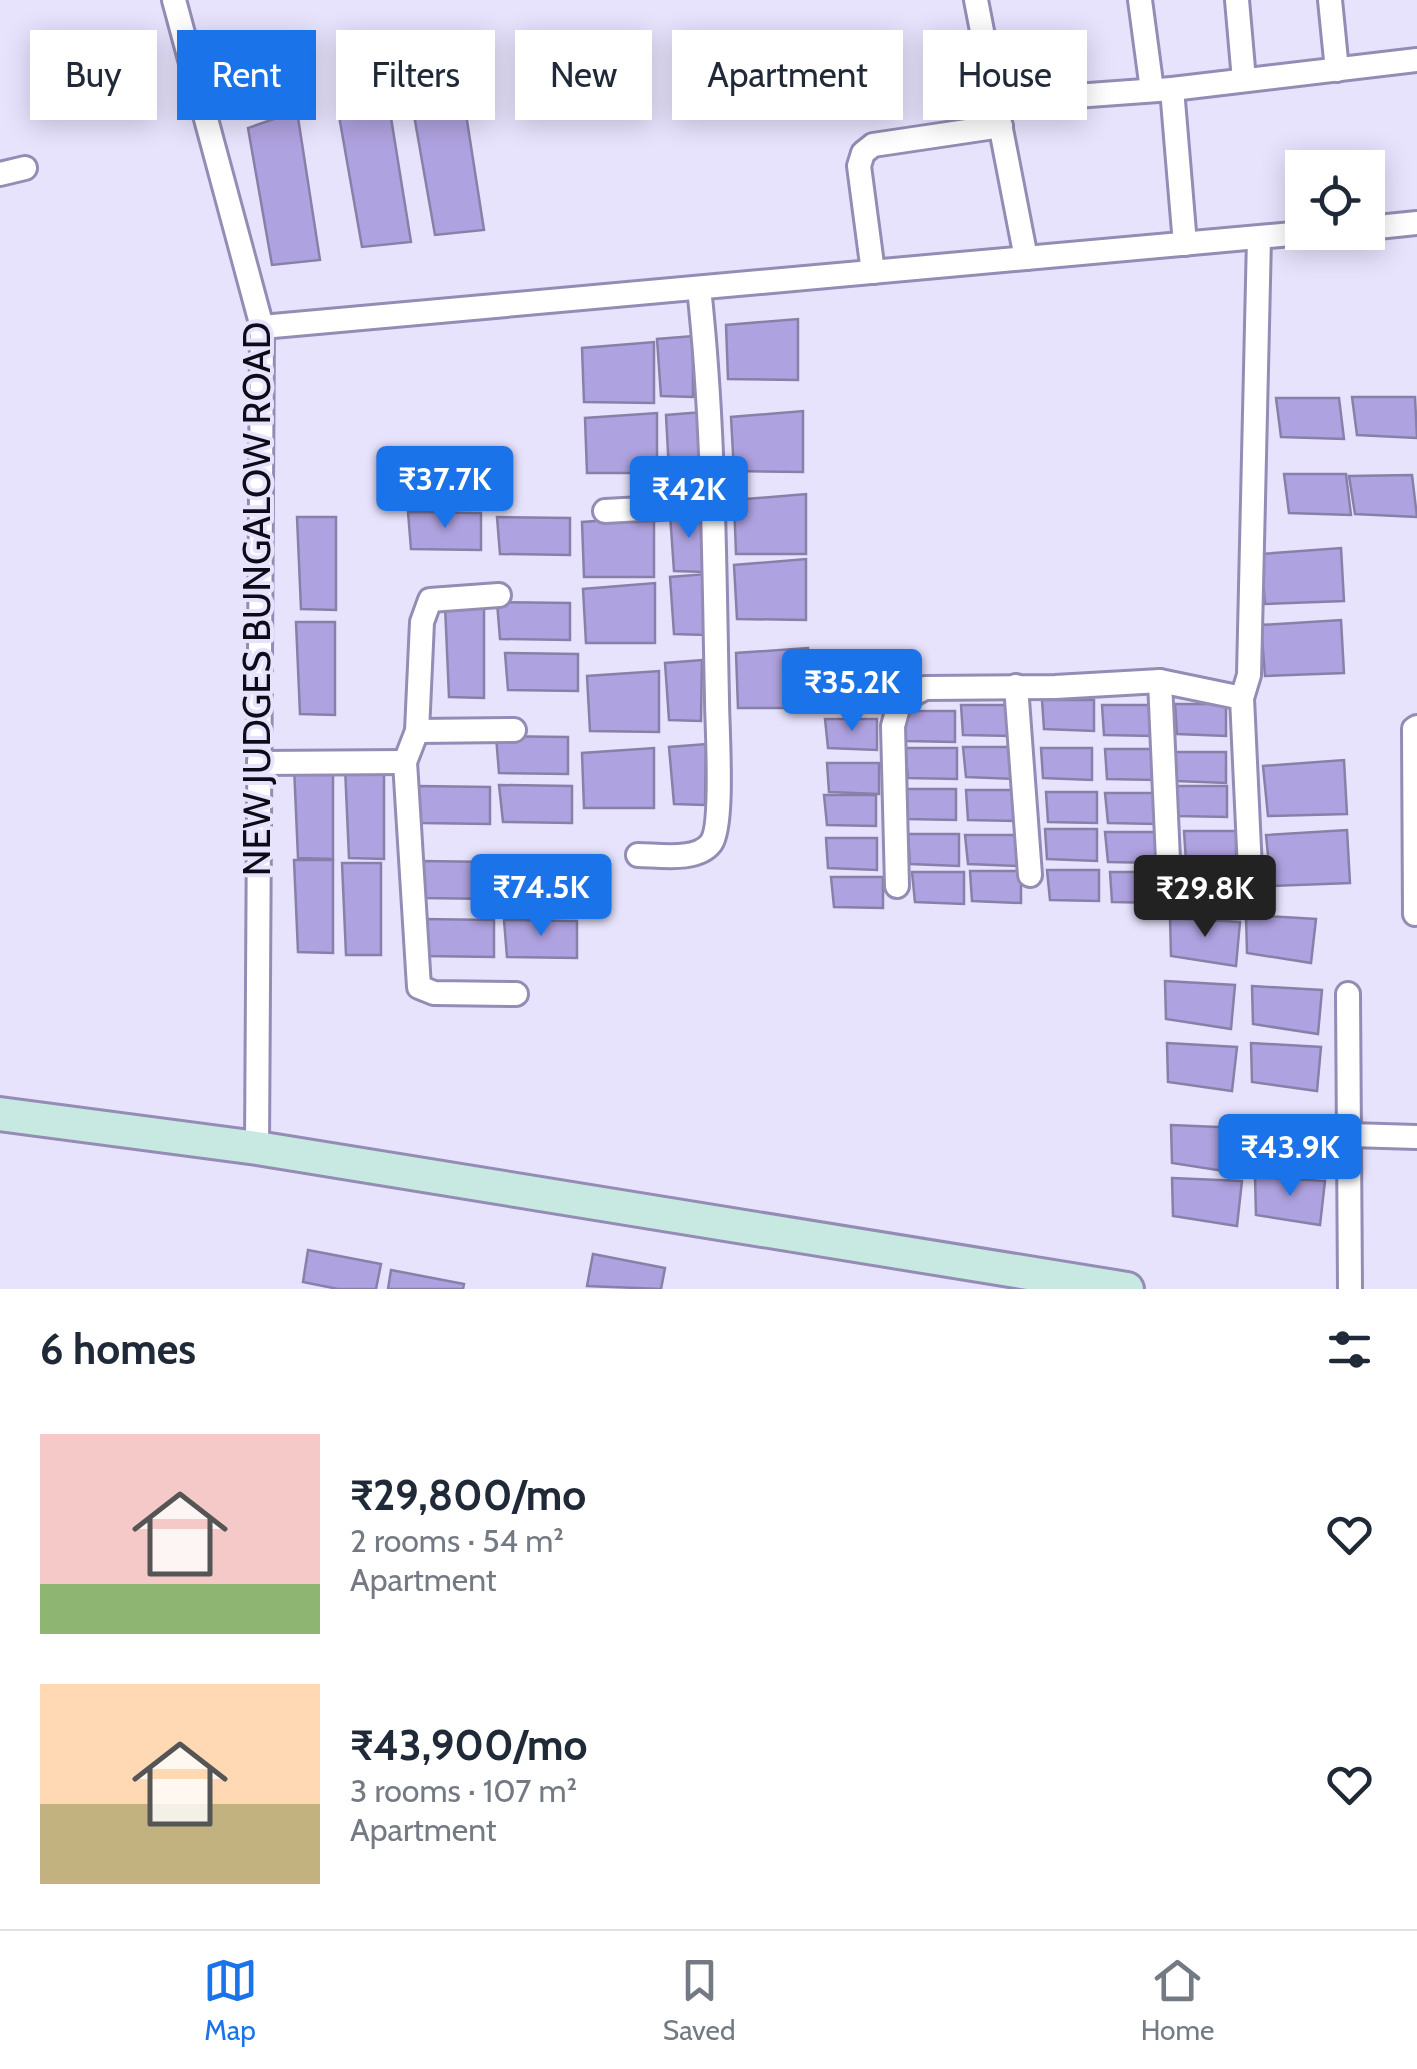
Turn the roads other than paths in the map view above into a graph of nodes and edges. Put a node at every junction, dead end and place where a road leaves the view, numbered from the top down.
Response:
1 (174, 0) edge
2 (976, 0) edge
3 (1140, 0) edge
4 (1237, 0) edge
5 (1330, 0) edge
6 (1417, 60) edge
7 (1337, 70) junction
8 (1244, 80) junction
9 (1162, 89) junction
10 (1087, 95) edge
11 (1001, 126) junction
12 (25, 168) dead end
13 (0, 174) edge
14 (1417, 223) edge
15 (1385, 226) edge
16 (1285, 235) edge
17 (1258, 238) junction
18 (1185, 244) junction
19 (1026, 258) junction
20 (874, 272) junction
21 (699, 288) junction
22 (262, 327) junction
23 (715, 505) junction
24 (605, 511) dead end
25 (499, 595) dead end
26 (1160, 681) junction
27 (1016, 686) junction
28 (1242, 698) junction
29 (1417, 726) edge
30 (514, 730) dead end
31 (417, 731) junction
32 (405, 762) junction
33 (259, 763) junction
34 (1416, 833) edge
35 (638, 855) dead end
36 (1168, 860) dead end
37 (1030, 875) dead end
38 (896, 886) dead end
39 (1251, 890) dead end
40 (1415, 914) edge
41 (516, 994) dead end
42 (1348, 994) dead end
43 (0, 1114) edge
44 (1350, 1135) junction
45 (1417, 1137) edge
46 (257, 1148) junction
47 (1127, 1289) edge
48 (1350, 1289) edge

1 - 22 street, NEW JUDGES BUNGALOW ROAD
2 - 11 street
3 - 9 street
4 - 8 street
5 - 7 street
6 - 7 street
7 - 8 street
8 - 9 street
9 - 10 street
9 - 18 street
11 - 19 street
11 - 20 street
12 - 13 street
14 - 15 street
16 - 17 street
17 - 18 street
17 - 28 street
18 - 19 street
19 - 20 street
20 - 21 street
21 - 22 street
21 - 23 street
22 - 33 street, NEW JUDGES BUNGALOW ROAD
23 - 24 street
23 - 35 street
25 - 31 street
26 - 27 street
26 - 28 street
26 - 36 street
27 - 37 street
27 - 38 street
28 - 39 street
29 - 34 street
30 - 31 street
31 - 32 street
32 - 33 street
32 - 41 street
33 - 46 street, NEW JUDGES BUNGALOW ROAD
34 - 40 street
42 - 44 street
43 - 46 street
44 - 45 street
44 - 48 street
46 - 47 street

